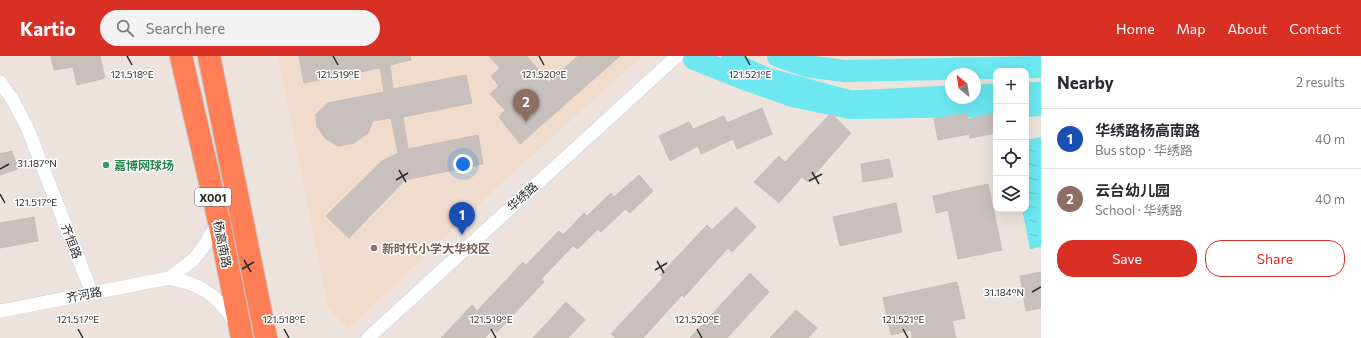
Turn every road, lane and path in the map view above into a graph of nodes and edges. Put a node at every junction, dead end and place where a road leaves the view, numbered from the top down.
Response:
1 (181, 56) edge
2 (209, 56) edge
3 (674, 59) edge
4 (0, 82) edge
5 (219, 221) junction
6 (169, 278) junction
7 (92, 292) junction
8 (0, 311) edge
9 (242, 334) edge
10 (266, 338) edge
11 (368, 338) edge

1 - 5 highway, 杨高南路 / X001
2 - 10 highway, 杨高南路 / X001
3 - 11 street, 华绣路
4 - 7 street, 齐恒路
5 - 6 street, 齐河路
5 - 9 highway, 杨高南路 / X001
6 - 7 street, 齐河路
6 - 9 street, 齐河路
7 - 8 street, 齐河路

